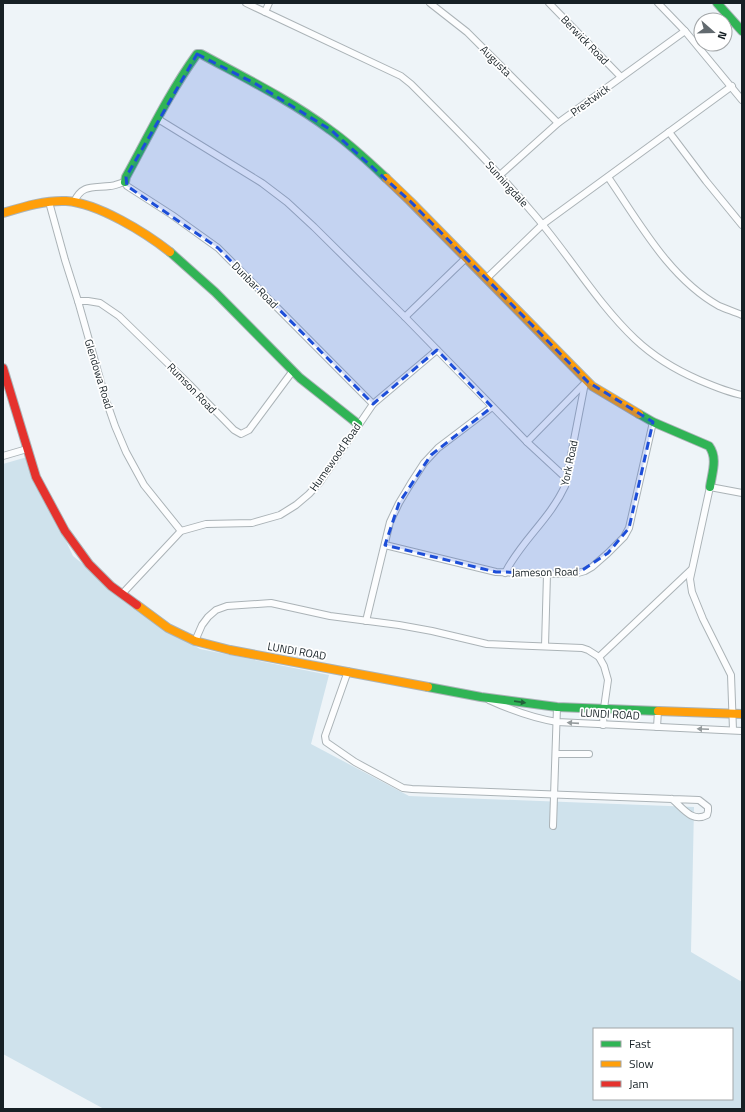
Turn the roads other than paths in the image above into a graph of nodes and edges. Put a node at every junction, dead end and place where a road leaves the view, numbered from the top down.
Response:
1 (246, 3) edge
2 (269, 3) edge
3 (430, 3) edge
4 (549, 3) edge
5 (658, 3) edge
6 (717, 3) edge
7 (265, 12) junction
8 (685, 31) junction
9 (742, 31) edge
10 (621, 77) junction
11 (732, 86) junction
12 (742, 100) edge
13 (158, 119) junction
14 (558, 123) junction
15 (669, 132) junction
16 (500, 175) junction
17 (608, 177) junction
18 (125, 182) junction
19 (49, 202) junction
20 (74, 202) junction
21 (3, 213) edge
22 (543, 224) junction
23 (742, 225) edge
24 (466, 258) junction
25 (486, 279) junction
26 (78, 301) junction
27 (742, 315) edge
28 (405, 317) junction
29 (437, 350) junction
30 (3, 368) edge
31 (292, 372) junction
32 (586, 383) junction
33 (742, 395) edge
34 (373, 404) junction
35 (492, 407) junction
36 (653, 422) junction
37 (358, 424) junction
38 (527, 442) junction
39 (27, 449) junction
40 (3, 456) edge
41 (567, 479) junction
42 (710, 487) junction
43 (742, 493) edge
44 (181, 531) junction
45 (384, 545) junction
46 (691, 570) junction
47 (505, 573) junction
48 (546, 574) junction
49 (122, 594) junction
50 (366, 621) junction
51 (195, 641) junction
52 (545, 646) junction
53 (599, 657) junction
54 (348, 671) junction
55 (481, 696) junction
56 (557, 707) junction
57 (604, 708) junction
58 (658, 711) junction
59 (733, 714) junction
60 (742, 714) edge
61 (557, 722) junction
62 (603, 725) junction
63 (657, 727) junction
64 (733, 730) junction
65 (742, 731) edge
66 (556, 754) junction
67 (589, 754) dead end
68 (554, 794) junction
69 (672, 799) junction
70 (553, 826) dead end

1 - 7 street, Sunningdale
2 - 7 street
3 - 14 street, Augusta
4 - 10 street, Berwick Road
5 - 8 street
6 - 9 main road
7 - 16 street, Sunningdale
8 - 10 street, Prestwick
8 - 11 street
10 - 14 street, Prestwick
11 - 12 street
11 - 15 street
13 - 18 main road
13 - 24 main road
13 - 28 street
14 - 16 street, Prestwick
15 - 17 street
15 - 23 street
16 - 22 street, Sunningdale
17 - 22 street
17 - 27 street
18 - 20 street
18 - 34 street, Dunbar Road
19 - 20 main road
19 - 21 main road
19 - 26 street, Glendowa Road
20 - 31 main road
22 - 25 street
22 - 33 street, Sunningdale
24 - 25 main road
24 - 28 street
25 - 32 main road
26 - 31 street, Rumson Road
26 - 44 street, Glendowa Road
28 - 29 street
29 - 34 street, Humewood Road
29 - 35 street
30 - 39 main road, LUNDI ROAD
31 - 37 main road
32 - 36 main road
32 - 38 street
32 - 41 street, York Road
34 - 37 street, Humewood Road
35 - 38 street
35 - 45 street
36 - 42 main road
36 - 48 street, Jameson Road
37 - 44 street, Humewood Road
38 - 41 street
39 - 40 street
39 - 49 main road, LUNDI ROAD
41 - 47 street, York Road
42 - 43 street
42 - 46 street
44 - 49 street
45 - 47 street, Jameson Road
45 - 50 street
46 - 53 street
46 - 59 street
47 - 48 street, Jameson Road
48 - 52 street
49 - 51 main road, LUNDI ROAD
50 - 51 street
50 - 52 street
51 - 54 main road, LUNDI ROAD
52 - 53 street
53 - 57 street
54 - 55 main road, LUNDI ROAD
54 - 68 street
55 -> 56 main road, LUNDI ROAD
55 - 61 street, LUNDI ROAD
56 - 57 main road, LUNDI ROAD
56 - 61 street
57 - 58 main road, LUNDI ROAD
57 - 62 street
58 - 59 main road, LUNDI ROAD
58 - 63 street
59 - 60 main road, LUNDI ROAD
59 - 64 street
62 -> 61 street, LUNDI ROAD
61 - 66 street
62 - 63 street, LUNDI ROAD
64 -> 63 street, LUNDI ROAD
64 - 65 street, LUNDI ROAD
66 - 67 street
66 - 68 street
68 - 69 street
68 - 70 street
69 - 69 street

